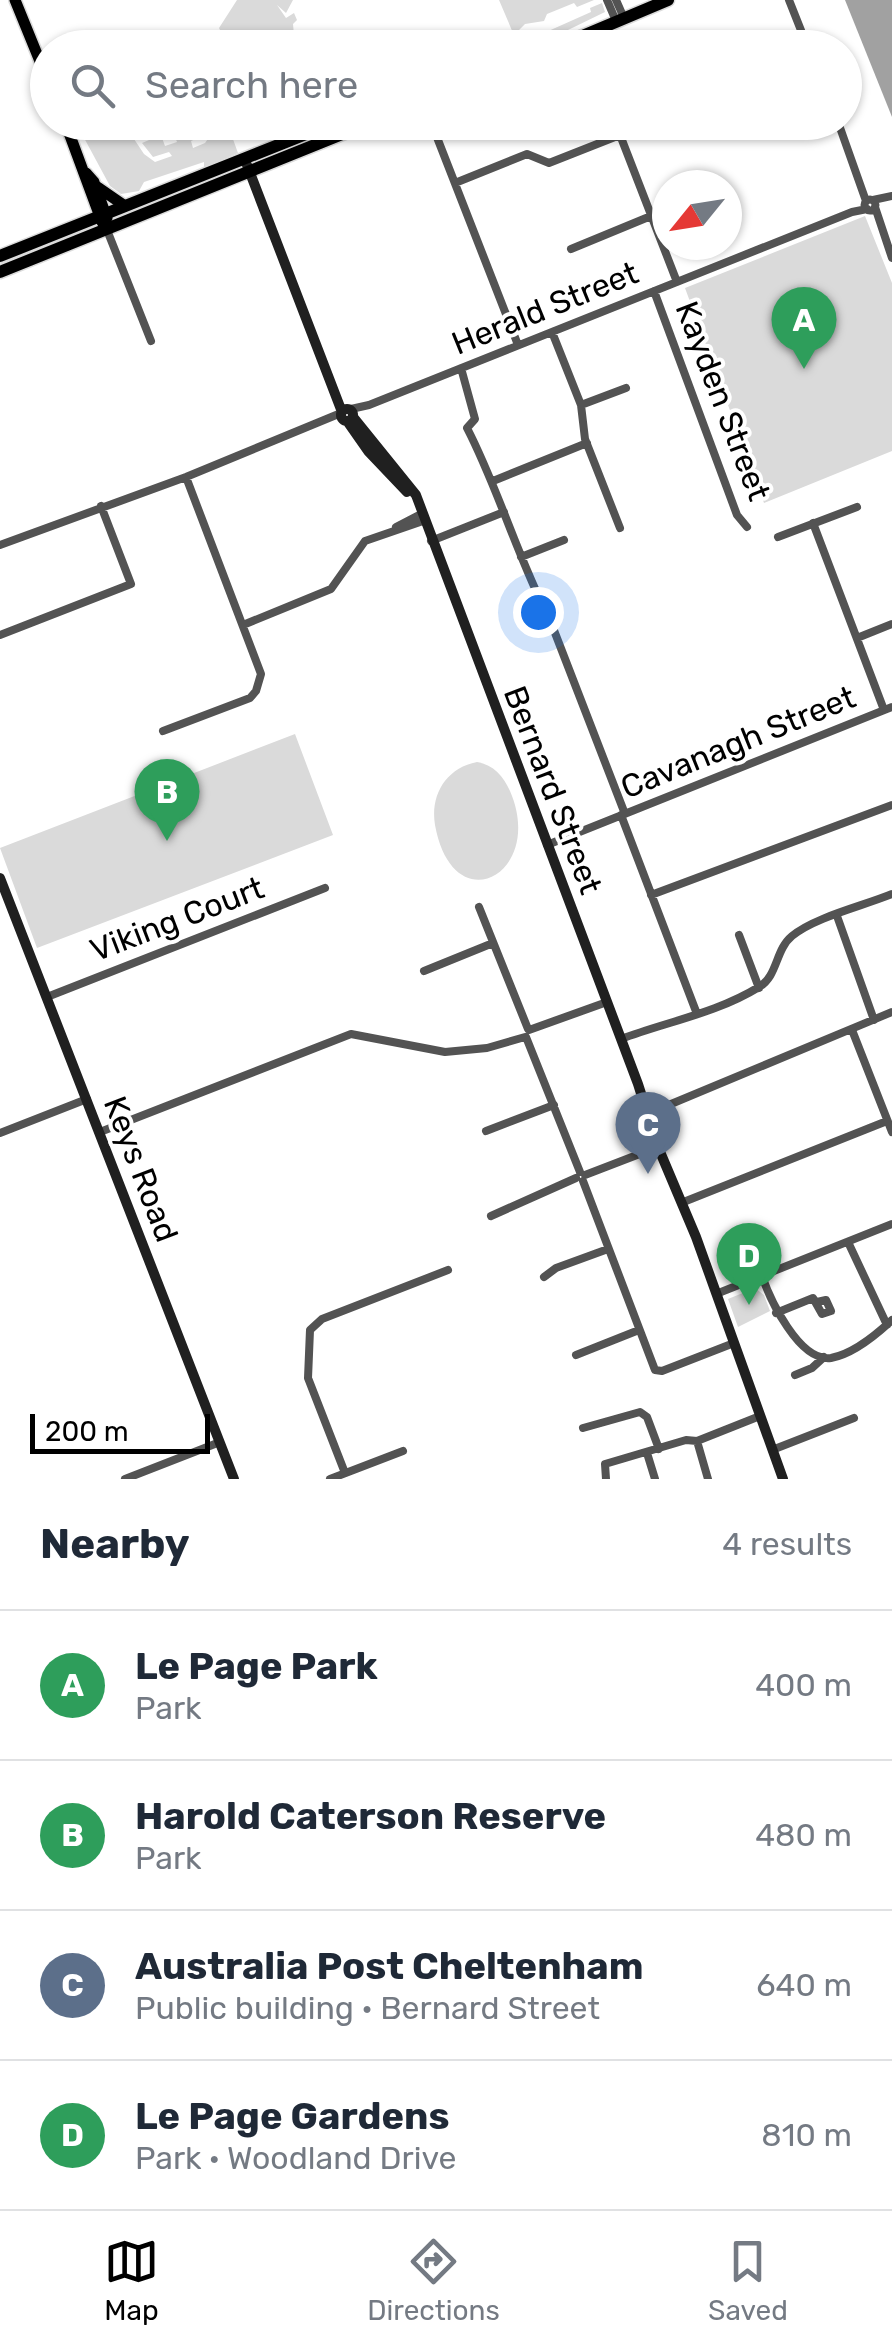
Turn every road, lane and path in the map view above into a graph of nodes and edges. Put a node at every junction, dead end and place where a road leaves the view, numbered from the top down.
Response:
1 (15, 0) edge
2 (607, 0) edge
3 (616, 0) edge
4 (668, 0) edge
5 (790, 0) edge
6 (620, 19) junction
7 (602, 30) edge
8 (801, 30) edge
9 (30, 37) edge
10 (72, 140) edge
11 (300, 140) edge
12 (321, 140) edge
13 (438, 140) edge
14 (607, 140) edge
15 (622, 140) edge
16 (845, 140) edge
17 (248, 166) junction
18 (86, 173) junction
19 (455, 183) junction
20 (96, 186) junction
21 (891, 196) edge
22 (92, 201) junction
23 (870, 204) junction
24 (126, 206) junction
25 (103, 215) junction
26 (651, 216) junction
27 (75, 226) junction
28 (107, 230) junction
29 (571, 249) dead end
30 (0, 256) edge
31 (892, 258) edge
32 (0, 272) edge
33 (677, 282) junction
34 (654, 291) junction
35 (552, 332) junction
36 (151, 342) dead end
37 (518, 345) junction
38 (461, 368) junction
39 (626, 388) dead end
40 (580, 405) junction
41 (347, 414) junction
42 (587, 443) junction
43 (186, 477) junction
44 (492, 481) junction
45 (101, 506) junction
46 (857, 507) dead end
47 (504, 512) junction
48 (422, 518) junction
49 (813, 523) junction
50 (746, 526) dead end
51 (620, 528) dead end
52 (778, 537) dead end
53 (564, 540) dead end
54 (431, 541) junction
55 (0, 544) edge
56 (521, 557) junction
57 (243, 624) junction
58 (892, 624) edge
59 (0, 634) edge
60 (857, 638) junction
61 (888, 709) edge
62 (163, 731) dead end
63 (892, 805) edge
64 (623, 815) junction
65 (547, 845) junction
66 (0, 878) edge
67 (325, 888) dead end
68 (892, 894) edge
69 (651, 895) junction
70 (479, 907) dead end
71 (837, 916) junction
72 (739, 935) dead end
73 (493, 944) junction
74 (424, 971) dead end
75 (758, 988) junction
76 (47, 997) junction
77 (607, 1002) junction
78 (892, 1012) edge
79 (696, 1014) junction
80 (874, 1020) junction
81 (852, 1030) junction
82 (527, 1033) junction
83 (621, 1039) junction
84 (88, 1099) junction
85 (554, 1105) junction
86 (649, 1113) junction
87 (887, 1121) junction
88 (486, 1131) dead end
89 (0, 1132) edge
90 (100, 1132) junction
91 (892, 1132) edge
92 (660, 1146) junction
93 (581, 1177) junction
94 (683, 1202) junction
95 (491, 1216) dead end
96 (892, 1224) edge
97 (848, 1242) junction
98 (608, 1249) junction
99 (448, 1270) dead end
100 (544, 1278) dead end
101 (759, 1278) junction
102 (716, 1294) junction
103 (817, 1302) dead end
104 (776, 1313) junction
105 (889, 1323) edge
106 (639, 1330) junction
107 (734, 1343) junction
108 (576, 1354) dead end
109 (824, 1357) junction
110 (795, 1376) dead end
111 (760, 1416) junction
112 (854, 1418) dead end
113 (584, 1428) dead end
114 (697, 1440) junction
115 (220, 1442) junction
116 (659, 1449) junction
117 (772, 1450) junction
118 (402, 1451) dead end
119 (647, 1453) junction
120 (345, 1473) junction
121 (124, 1479) edge
122 (234, 1479) edge
123 (330, 1479) edge
124 (606, 1479) edge
125 (655, 1479) edge
126 (708, 1479) edge
127 (783, 1479) edge

1 - 9 main road
2 - 6 street
3 - 6 street
4 - 6 highway
5 - 8 street
6 - 7 highway
10 - 18 main road
11 - 17 highway
12 - 17 highway
13 - 19 street
14 - 19 street
15 - 26 street
16 - 23 street
17 - 24 highway
17 - 28 highway
17 - 41 street, Bernard Street
18 - 20 main road
18 - 22 main road
19 - 37 street
20 - 24 main road
20 - 25 main road
21 - 23 street, Herald Street
22 - 25 main road
22 - 27 main road
23 - 31 street
23 - 33 street, Herald Street
24 - 25 highway
25 - 27 highway
25 - 28 main road
26 - 29 street
26 - 33 street
27 - 30 highway
28 - 32 highway
28 - 36 street
33 - 34 street, Herald Street
34 - 35 street, Herald Street
34 - 50 street, Kayden Street
35 - 37 street, Herald Street
35 - 40 street
37 - 38 street, Herald Street
38 - 41 street, Herald Street
38 - 44 street
39 - 40 street
40 - 42 street
41 - 43 street, Herald Street
41 - 48 street, Bernard Street
42 - 44 street
42 - 51 street
43 - 45 street, Herald Street
43 - 57 street
44 - 47 street
45 - 55 street, Herald Street
45 - 59 street
46 - 49 street
47 - 54 street
47 - 56 street
48 - 54 street, Bernard Street
48 - 57 street
49 - 52 street
49 - 60 street
53 - 56 street
54 - 65 street, Bernard Street
56 - 64 street
57 - 62 street
58 - 60 street
60 - 61 street
61 - 64 street, Cavanagh Street
63 - 69 street
64 - 65 street, Cavanagh Street
64 - 69 street
65 - 77 street, Bernard Street
66 - 76 street, Keys Road
67 - 76 street, Viking Court
68 - 71 street
69 - 79 street
70 - 73 street
71 - 75 street
71 - 80 street
72 - 75 street
73 - 74 street
73 - 82 street
75 - 79 street
76 - 84 street, Keys Road
77 - 82 street
77 - 83 street, Bernard Street
78 - 80 street
79 - 83 street
80 - 81 street
81 - 86 street
81 - 87 street
82 - 85 street
82 - 90 street
83 - 86 street, Bernard Street
84 - 89 street
84 - 90 street, Keys Road
85 - 88 street
85 - 93 street
86 - 92 street, Bernard Street
87 - 91 street
87 - 94 street
90 - 115 street, Keys Road
92 - 93 street
92 - 94 street, Bernard Street
93 - 95 street
93 - 98 street
94 - 102 street, Bernard Street
96 - 97 street
97 - 101 street
97 - 105 street
98 - 100 street
98 - 106 street
99 - 120 street
101 - 102 street
101 - 104 street
102 - 107 street, Bernard Street
103 - 104 street
104 - 109 street
105 - 109 street
106 - 107 street
106 - 108 street
107 - 111 street, Bernard Street
109 - 110 street
111 - 114 street
111 - 117 street, Bernard Street
112 - 117 street
113 - 116 street
114 - 116 street
114 - 126 street
115 - 121 street
115 - 122 street, Keys Road
116 - 119 street
117 - 127 street, Bernard Street
118 - 120 street
119 - 124 street
119 - 125 street
120 - 123 street

